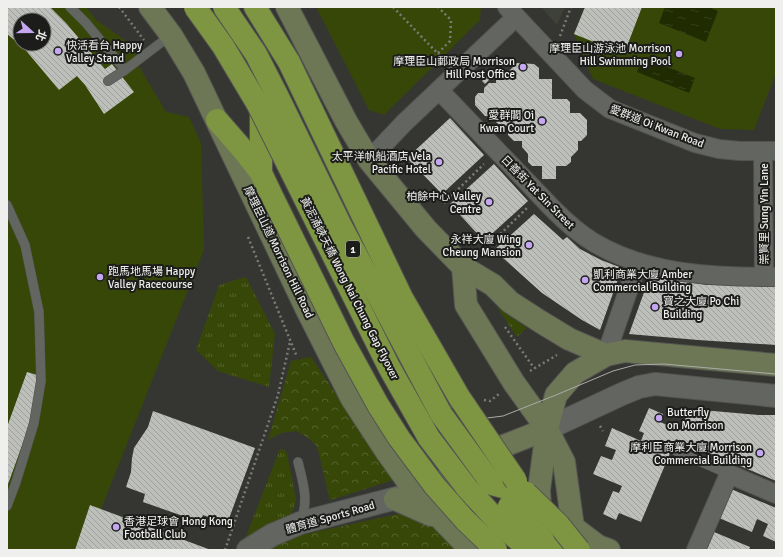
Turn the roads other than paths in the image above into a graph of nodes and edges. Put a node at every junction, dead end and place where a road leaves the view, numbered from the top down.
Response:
1 (70, 7) edge
2 (150, 7) edge
3 (191, 7) edge
4 (195, 7) edge
5 (224, 7) edge
6 (255, 7) edge
7 (287, 7) edge
8 (511, 12) edge
9 (171, 35) junction
10 (125, 70) junction
11 (108, 81) dead end
12 (439, 90) junction
13 (262, 116) junction
14 (217, 120) junction
15 (770, 151) edge
16 (369, 160) junction
17 (261, 173) junction
18 (7, 205) edge
19 (638, 262) junction
20 (463, 267) junction
21 (770, 277) edge
22 (606, 355) junction
23 (776, 365) edge
24 (776, 396) edge
25 (412, 412) junction
26 (547, 429) junction
27 (496, 449) junction
28 (676, 451) dead end
29 (298, 462) dead end
30 (729, 474) junction
31 (450, 478) junction
32 (492, 484) junction
33 (416, 493) junction
34 (526, 493) junction
35 (776, 494) edge
36 (395, 499) junction
37 (7, 506) edge
38 (440, 519) junction
39 (300, 523) junction
40 (573, 527) junction
41 (248, 550) edge
42 (471, 550) edge
43 (491, 550) edge
44 (496, 550) edge
45 (530, 550) edge
46 (542, 550) edge
47 (571, 550) edge
48 (579, 550) edge
49 (609, 550) edge
50 (696, 550) edge

1 - 10 lane
2 - 9 main road, 摩理臣山道 Morrison Hill Road
3 - 13 main road
4 - 45 highway, 黃泥涌峽天橋 Wong Nai Chung Gap Flyover / 1, bridge
5 - 32 highway, 黃泥涌峽天橋 Wong Nai Chung Gap Flyover / 1, bridge
6 - 34 highway, bridge
7 - 16 main road
8 - 12 street
8 - 15 street, 愛群道 Oi Kwan Road
9 - 10 lane
9 - 14 main road, 摩理臣山道 Morrison Hill Road
10 - 11 lane
12 - 16 street
12 - 19 street, 日善街 Yat Sin Street
13 - 17 highway
13 - 25 main road
14 - 17 highway
14 - 33 main road, 摩理臣山道 Morrison Hill Road
15 - 21 street, 崇賢里 Sung Yin Lane
16 - 20 main road
17 - 44 highway, bridge
18 - 37 lane
19 - 21 street, 日善街 Yat Sin Street
19 - 22 street
20 - 22 main road
20 - 26 main road
22 - 23 main road
22 - 26 main road
24 - 26 street
25 - 27 main road
25 - 31 main road
26 - 27 main road
26 - 40 main road
26 - 46 main road
27 - 31 main road
28 - 30 lane
29 - 39 lane
30 - 35 street
30 - 50 street
31 - 33 main road
31 - 43 main road
32 - 34 highway
32 - 47 highway, 黃泥涌峽天橋 Wong Nai Chung Gap Flyover / 1, bridge
33 - 36 street, 體育道 Sports Road
33 - 38 main road, 摩理臣山道 Morrison Hill Road
34 - 48 highway, bridge
36 - 38 main road, 摩理臣山道 Morrison Hill Road
36 - 39 street, 體育道 Sports Road
38 - 42 main road, 摩理臣山道 Morrison Hill Road
39 - 41 street, 體育道 Sports Road
40 - 47 main road
40 - 49 main road

